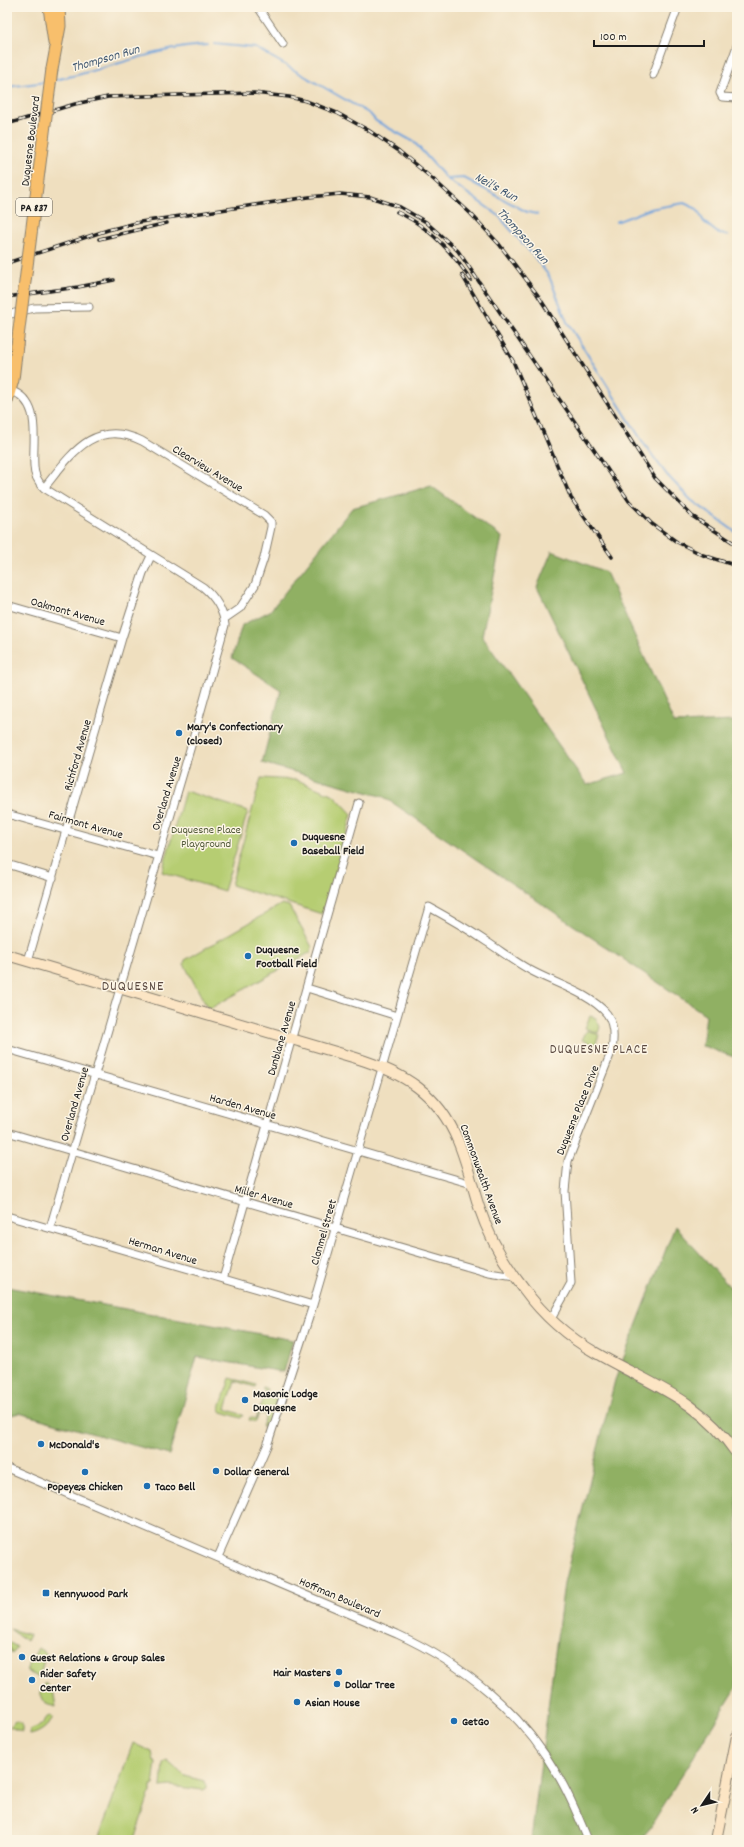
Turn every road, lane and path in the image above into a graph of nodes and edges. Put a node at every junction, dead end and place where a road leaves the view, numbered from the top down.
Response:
1 (57, 7) edge
2 (258, 7) edge
3 (678, 7) edge
4 (283, 44) dead end
5 (737, 46) edge
6 (653, 76) dead end
7 (737, 98) edge
8 (89, 307) dead end
9 (7, 315) edge
10 (10, 390) junction
11 (7, 402) edge
12 (44, 488) junction
13 (151, 556) junction
14 (7, 606) edge
15 (224, 619) junction
16 (122, 638) junction
17 (359, 803) dead end
18 (7, 814) edge
19 (67, 831) junction
20 (158, 856) junction
21 (7, 864) edge
22 (53, 878) junction
23 (429, 907) joint
24 (7, 955) edge
25 (28, 961) junction
26 (119, 987) junction
27 (307, 988) junction
28 (397, 1016) junction
29 (292, 1039) junction
30 (7, 1049) edge
31 (382, 1067) junction
32 (94, 1073) junction
33 (267, 1124) junction
34 (7, 1132) edge
35 (358, 1151) junction
36 (72, 1152) junction
37 (472, 1184) junction
38 (245, 1202) junction
39 (7, 1216) edge
40 (50, 1228) junction
41 (336, 1228) junction
42 (515, 1277) junction
43 (223, 1279) junction
44 (313, 1305) junction
45 (551, 1320) junction
46 (737, 1454) edge
47 (7, 1468) edge
48 (218, 1557) junction
49 (737, 1736) edge
50 (588, 1840) edge
51 (716, 1840) edge

1 - 10 main road, Duquesne Boulevard / PA 837, bridge
2 - 4 street
3 - 6 street
5 - 7 street
8 - 9 street
10 - 11 main road, Duquesne Boulevard / PA 837
10 - 12 street
12 - 13 street, Overland Avenue
12 - 15 street, Clearview Avenue
13 - 15 street, Overland Avenue
13 - 16 street, Richford Avenue
14 - 16 street, Oakmont Avenue
15 - 20 street, Overland Avenue
16 - 19 street, Richford Avenue
17 - 27 street, Dunblane Avenue
18 - 19 street, Fairmont Avenue
19 - 20 street, Fairmont Avenue
19 - 22 street, Richford Avenue
20 - 26 street, Overland Avenue
21 - 22 street
22 - 25 street, Richford Avenue
23 - 28 street, Clonmel Street
23 - 45 street, Duquesne Place Drive
24 - 25 street, Commonwealth Avenue
25 - 26 street, Commonwealth Avenue
26 - 29 street, Commonwealth Avenue
26 - 32 street, Overland Avenue
27 - 28 street
27 - 29 street, Dunblane Avenue
28 - 31 street, Clonmel Street
29 - 31 street, Commonwealth Avenue
29 - 33 street, Dunblane Avenue
30 - 32 street, Harden Avenue
31 - 35 street, Clonmel Street
31 - 37 street, Commonwealth Avenue
32 - 33 street, Harden Avenue
32 - 36 street, Overland Avenue
33 - 35 street, Harden Avenue
33 - 38 street, Dunblane Avenue
34 - 36 street, Miller Avenue
35 - 37 street, Harden Avenue
35 - 41 street, Clonmel Street
36 - 38 street, Miller Avenue
36 - 40 street, Overland Avenue
37 - 42 street, Commonwealth Avenue
38 - 41 street, Miller Avenue
38 - 43 street, Dunblane Avenue
39 - 40 street, Herman Avenue
40 - 43 street, Herman Avenue
41 - 42 street, Miller Avenue
41 - 44 street, Clonmel Street
42 - 45 street, Commonwealth Avenue
43 - 44 street, Herman Avenue
44 - 48 street, Clonmel Street
45 - 46 street, Commonwealth Avenue
47 - 48 street, Hoffman Boulevard
48 - 50 street, Hoffman Boulevard
49 - 51 street

